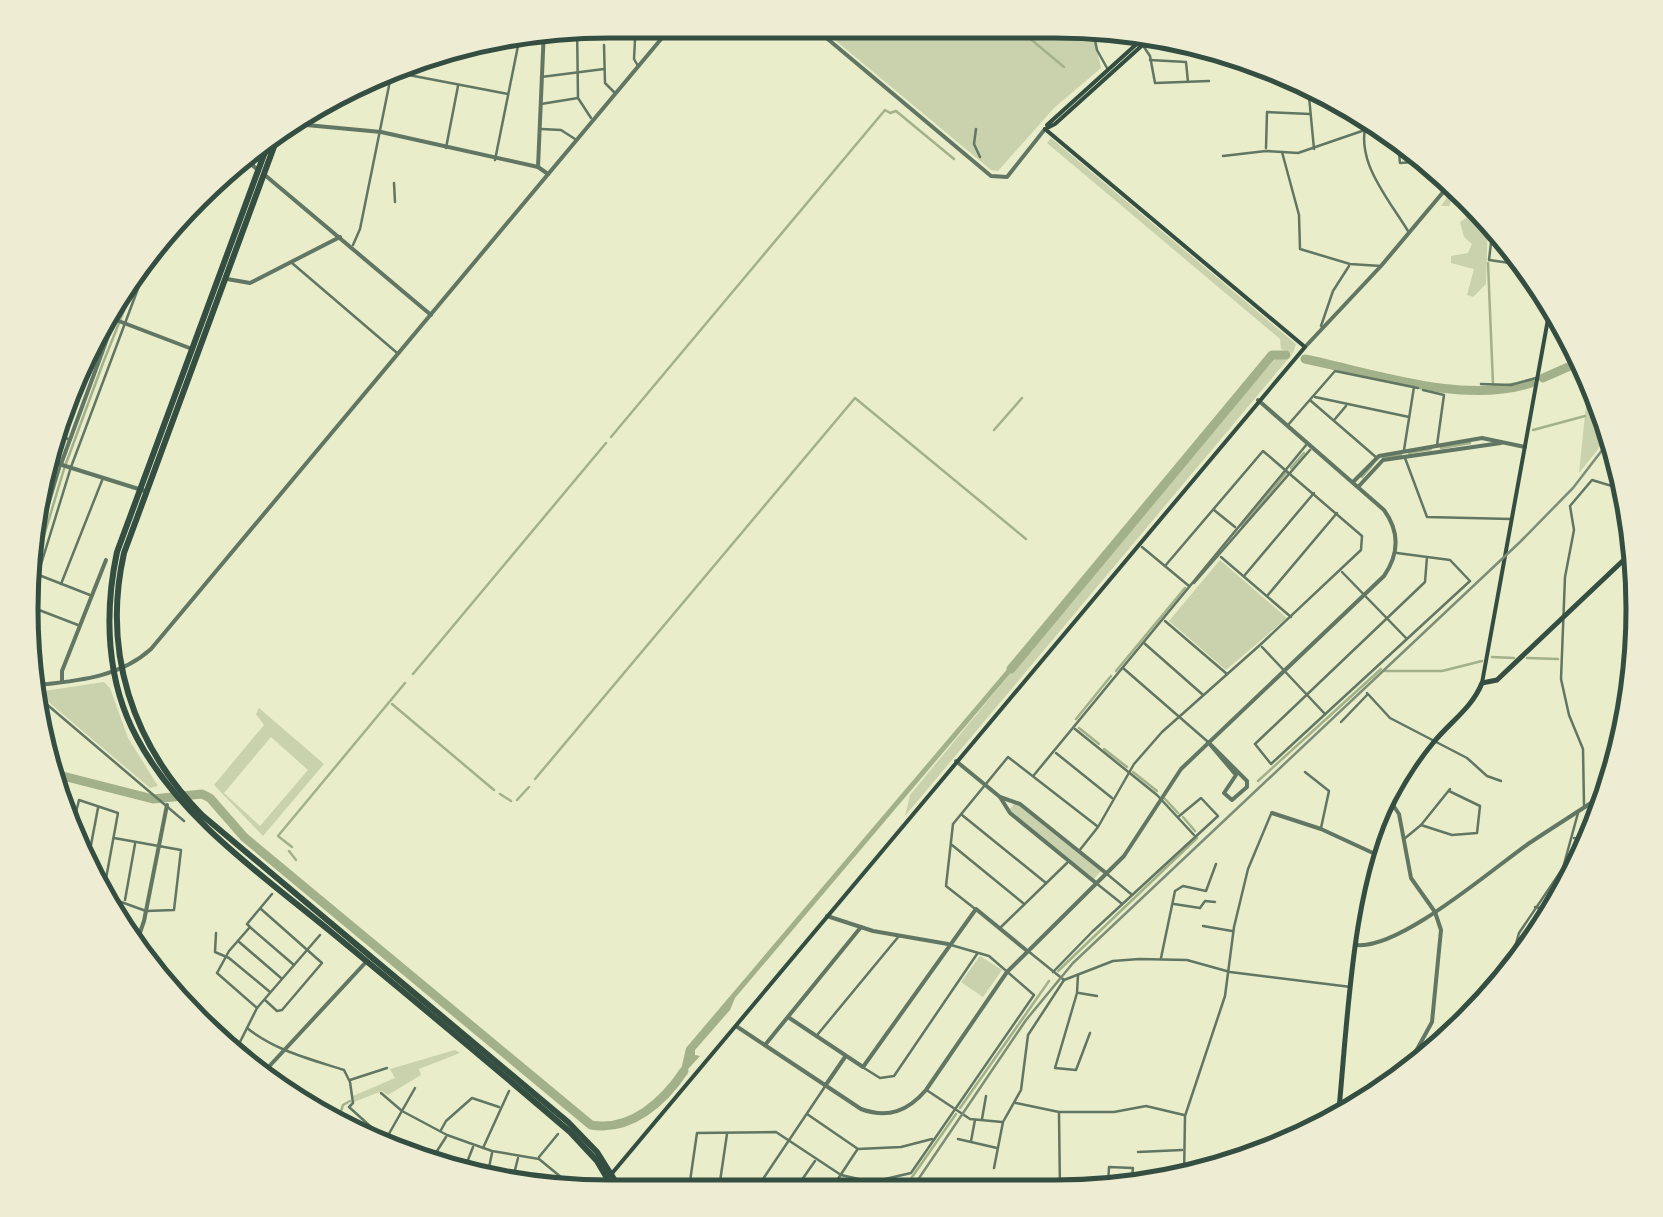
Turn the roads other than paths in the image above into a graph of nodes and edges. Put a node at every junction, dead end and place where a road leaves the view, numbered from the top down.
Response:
1 (635, 38) edge
2 (661, 38) edge
3 (826, 38) edge
4 (577, 39) edge
5 (1095, 39) edge
6 (542, 41) edge
7 (1141, 44) joint
8 (518, 45) edge
9 (604, 45) dead end
10 (1150, 60) junction
11 (638, 66) junction
12 (604, 69) junction
13 (1110, 71) junction
14 (577, 72) junction
15 (411, 73) edge
16 (541, 77) junction
17 (389, 81) edge
18 (1209, 81) dead end
19 (1188, 83) junction
20 (458, 84) junction
21 (615, 93) junction
22 (508, 94) junction
23 (1309, 97) edge
24 (578, 98) junction
25 (540, 104) junction
26 (1310, 114) junction
27 (592, 120) junction
28 (304, 126) edge
29 (539, 129) junction
30 (976, 129) dead end
31 (1045, 129) junction
32 (1362, 131) joint
33 (380, 132) junction
34 (576, 140) junction
35 (273, 146) edge
36 (446, 148) junction
37 (1314, 149) junction
38 (267, 151) edge
39 (1266, 151) junction
40 (1282, 152) junction
41 (1223, 156) dead end
42 (980, 157) dead end
43 (495, 160) junction
44 (251, 163) edge
45 (538, 167) junction
46 (261, 172) junction
47 (548, 174) junction
48 (394, 183) dead end
49 (1444, 191) edge
50 (395, 202) dead end
51 (1409, 233) junction
52 (340, 236) junction
53 (1491, 241) edge
54 (352, 248) junction
55 (291, 262) junction
56 (1509, 263) edge
57 (1350, 264) junction
58 (1382, 266) junction
59 (225, 278) junction
60 (141, 281) edge
61 (430, 315) junction
62 (116, 321) edge
63 (1548, 321) edge
64 (125, 324) junction
65 (1323, 328) junction
66 (110, 330) edge
67 (1305, 346) junction
68 (192, 348) junction
69 (398, 354) junction
70 (1537, 379) junction
71 (1481, 384) dead end
72 (1418, 388) junction
73 (1312, 398) junction
74 (1258, 400) junction
75 (1347, 404) junction
76 (81, 408) junction
77 (92, 413) junction
78 (1409, 417) junction
79 (1334, 420) junction
80 (1288, 426) junction
81 (64, 437) edge
82 (69, 439) junction
83 (1310, 445) junction
84 (1525, 447) junction
85 (1437, 449) junction
86 (1405, 454) junction
87 (1378, 459) junction
88 (57, 463) edge
89 (61, 464) junction
90 (71, 467) junction
91 (1288, 470) junction
92 (104, 476) junction
93 (1356, 484) junction
94 (1612, 485) edge
95 (142, 490) junction
96 (1314, 493) junction
97 (1213, 509) junction
98 (1337, 513) junction
99 (45, 516) edge
100 (1512, 519) junction
101 (1239, 530) junction
102 (1138, 543) junction
103 (1395, 553) junction
104 (1218, 555) junction
105 (1427, 557) junction
106 (106, 560) dead end
107 (1623, 561) edge
108 (1165, 566) junction
109 (39, 567) edge
110 (1340, 570) junction
111 (39, 575) edge
112 (1244, 576) junction
113 (61, 584) junction
114 (1192, 586) junction
115 (1364, 595) junction
116 (92, 596) junction
117 (1268, 596) junction
118 (38, 610) edge
119 (1291, 617) junction
120 (1564, 618) junction
121 (1387, 619) junction
122 (1164, 620) junction
123 (80, 626) junction
124 (1407, 640) junction
125 (1144, 643) junction
126 (1260, 646) junction
127 (1123, 668) junction
128 (1284, 670) junction
129 (118, 671) junction
130 (1227, 674) junction
131 (62, 682) junction
132 (1482, 683) junction
133 (42, 684) edge
134 (1203, 695) junction
135 (1307, 695) junction
136 (45, 703) edge
137 (1326, 715) junction
138 (1178, 717) junction
139 (1341, 722) dead end
140 (1073, 728) junction
141 (1435, 740) junction
142 (1208, 742) junction
143 (1054, 752) junction
144 (956, 761) junction
145 (1128, 772) junction
146 (1306, 772) dead end
147 (1034, 776) junction
148 (1501, 781) dead end
149 (985, 784) junction
150 (1000, 796) junction
151 (1159, 798) junction
152 (1113, 799) junction
153 (166, 804) junction
154 (1591, 804) edge
155 (1393, 805) junction
156 (98, 806) junction
157 (1585, 807) junction
158 (1578, 811) junction
159 (75, 812) edge
160 (1272, 813) joint
161 (961, 814) junction
162 (1178, 817) junction
163 (184, 821) dead end
164 (1421, 825) junction
165 (1098, 827) junction
166 (1321, 830) junction
167 (1194, 835) junction
168 (114, 838) junction
169 (1572, 838) junction
170 (1577, 839) edge
171 (1403, 840) junction
172 (136, 842) junction
173 (950, 844) junction
174 (158, 846) junction
175 (90, 848) edge
176 (1079, 852) junction
177 (1373, 853) junction
178 (1069, 861) junction
179 (1216, 864) dead end
180 (1106, 874) junction
181 (105, 877) edge
182 (1046, 883) junction
183 (1096, 883) junction
184 (272, 894) dead end
185 (1131, 894) junction
186 (118, 901) edge
187 (1216, 902) dead end
188 (124, 903) junction
189 (1024, 904) junction
190 (1122, 904) junction
191 (1172, 904) junction
192 (1535, 906) junction
193 (1541, 907) edge
194 (260, 909) junction
195 (976, 909) junction
196 (146, 911) junction
197 (1435, 912) junction
198 (826, 916) junction
199 (1204, 926) dead end
200 (250, 927) junction
201 (861, 928) junction
202 (1000, 928) junction
203 (1233, 931) junction
204 (216, 933) dead end
205 (139, 934) edge
206 (320, 934) dead end
207 (900, 934) junction
208 (238, 941) junction
209 (948, 944) junction
210 (1357, 945) junction
211 (1515, 946) edge
212 (308, 949) junction
213 (1026, 950) junction
214 (978, 953) junction
215 (226, 956) junction
216 (368, 959) junction
217 (1161, 959) junction
218 (294, 965) junction
219 (1008, 972) junction
220 (1053, 972) junction
221 (1230, 972) junction
222 (1078, 975) junction
223 (282, 979) junction
224 (1064, 980) junction
225 (1352, 987) junction
226 (1076, 992) junction
227 (271, 993) junction
228 (1097, 996) dead end
229 (265, 1000) junction
230 (257, 1008) junction
231 (788, 1017) junction
232 (735, 1025) junction
233 (247, 1028) junction
234 (1090, 1033) dead end
235 (816, 1036) junction
236 (239, 1044) edge
237 (765, 1045) junction
238 (284, 1050) junction
239 (1417, 1050) edge
240 (846, 1056) junction
241 (268, 1067) edge
242 (863, 1067) junction
243 (387, 1068) dead end
244 (350, 1080) junction
245 (825, 1086) junction
246 (415, 1088) dead end
247 (509, 1090) dead end
248 (926, 1090) junction
249 (382, 1093) dead end
250 (986, 1096) dead end
251 (1016, 1103) junction
252 (1340, 1103) edge
253 (499, 1107) junction
254 (955, 1110) junction
255 (402, 1111) junction
256 (1059, 1112) junction
257 (807, 1114) junction
258 (1186, 1116) junction
259 (975, 1120) junction
260 (981, 1120) junction
261 (1004, 1122) junction
262 (373, 1129) edge
263 (441, 1131) junction
264 (727, 1132) junction
265 (558, 1134) dead end
266 (389, 1135) edge
267 (447, 1135) junction
268 (789, 1140) junction
269 (933, 1140) junction
270 (958, 1140) dead end
271 (970, 1142) junction
272 (474, 1145) junction
273 (482, 1148) junction
274 (999, 1148) junction
275 (858, 1149) junction
276 (1183, 1150) junction
277 (436, 1152) edge
278 (492, 1152) junction
279 (1138, 1152) dead end
280 (518, 1156) junction
281 (538, 1158) junction
282 (816, 1159) junction
283 (467, 1162) edge
284 (1184, 1165) edge
285 (489, 1167) edge
286 (994, 1168) dead end
287 (514, 1172) edge
288 (1132, 1174) edge
289 (610, 1175) junction
290 (841, 1175) junction
291 (561, 1177) edge
292 (1108, 1177) edge
293 (896, 1178) joint
294 (606, 1180) edge
295 (613, 1180) edge
296 (690, 1180) edge
297 (721, 1180) edge
298 (761, 1180) edge
299 (802, 1180) edge
300 (838, 1180) edge
301 (863, 1180) edge
302 (884, 1180) edge
303 (1060, 1180) edge

1 - 11 street
2 - 11 street
3 - 31 street
4 - 14 street
5 - 13 street
6 - 16 street
7 - 10 street
7 - 13 main road
8 - 22 street
9 - 12 street
10 - 19 street
10 - 19 street
11 - 21 street
12 - 14 street
12 - 21 street
13 - 31 main road
14 - 16 street
14 - 24 street
15 - 20 street
16 - 25 street
17 - 33 street
18 - 19 street
20 - 22 street
20 - 36 street
21 - 27 street
22 - 43 street
23 - 26 street
24 - 25 street
24 - 27 street
25 - 29 street
26 - 37 street
26 - 39 street
27 - 34 street
28 - 33 street
29 - 34 street
29 - 45 street
30 - 42 street
31 - 67 main road
32 - 37 street
32 - 51 street
33 - 36 street
33 - 54 street
34 - 47 street
35 - 46 highway
36 - 43 street
37 - 40 street
38 - 46 highway
39 - 40 street
39 - 41 street
40 - 57 street
43 - 45 street
44 - 46 street
45 - 47 street
46 - 52 street
46 - 59 highway
46 - 68 highway
47 - 61 street
48 - 50 street
49 - 51 street
51 - 58 street
52 - 54 street
52 - 55 street
53 - 56 street
54 - 61 street
55 - 59 street
55 - 69 street
57 - 58 street
57 - 65 street
58 - 65 street
59 - 95 highway
60 - 64 street
61 - 69 street
62 - 64 street
63 - 70 main road
64 - 68 street
64 - 77 street
65 - 67 street
66 - 76 street
67 - 74 main road
68 - 95 highway
69 - 129 street
70 - 71 street
70 - 84 main road
72 - 73 street
72 - 78 street
72 - 85 street
73 - 75 street
73 - 79 street
73 - 80 street
74 - 80 street
74 - 102 main road
75 - 78 street
75 - 79 street
76 - 77 street
76 - 82 street
77 - 90 street
78 - 86 street
79 - 87 street
80 - 83 street
81 - 82 street
82 - 89 street
83 - 91 street
83 - 93 street
84 - 85 street
84 - 100 main road
85 - 86 street
86 - 87 street
86 - 100 street
87 - 93 street
88 - 89 street
89 - 90 street
89 - 99 street
90 - 92 street
90 - 109 street
91 - 96 street
91 - 97 street
91 - 101 street
92 - 95 street
92 - 113 street
93 - 103 street
94 - 120 street
95 - 129 highway
96 - 98 street
96 - 112 street
97 - 101 street
97 - 108 street
98 - 110 street
98 - 117 street
100 - 132 main road
101 - 104 street
102 - 108 street
102 - 144 main road
103 - 105 street
103 - 115 street
104 - 112 street
104 - 114 street
105 - 121 street
105 - 124 street
106 - 116 street
107 - 120 main road
108 - 114 street
110 - 115 street
110 - 119 street
111 - 113 street
112 - 117 street
113 - 116 street
114 - 122 street
115 - 121 street
115 - 128 street
116 - 123 street
117 - 119 street
118 - 123 street
119 - 126 street
120 - 132 main road
120 - 157 street
121 - 124 street
121 - 135 street
122 - 125 street
122 - 130 street
123 - 131 street
124 - 137 street
125 - 127 street
125 - 134 street
126 - 128 street
126 - 130 street
127 - 138 street
127 - 140 street
128 - 135 street
128 - 142 street
129 - 131 street
129 - 216 highway
130 - 134 street
131 - 133 street
132 - 141 main road
134 - 138 street
135 - 137 street
135 - 137 street
136 - 153 street
138 - 142 street
138 - 145 street
139 - 141 street
140 - 143 street
140 - 145 street
141 - 148 street
141 - 155 main road
142 - 142 street
142 - 151 street
143 - 147 street
143 - 152 street
144 - 149 street
144 - 198 main road
145 - 151 street
145 - 152 street
146 - 166 street
147 - 149 street
147 - 165 street
149 - 150 street
149 - 161 street
150 - 176 street
150 - 178 street
151 - 162 street
151 - 180 street
152 - 165 street
153 - 163 street
153 - 174 street
154 - 157 street
155 - 171 street
155 - 177 main road
156 - 159 street
156 - 168 street
156 - 175 street
157 - 158 street
158 - 169 street
158 - 197 street
160 - 166 street
160 - 203 street
161 - 173 street
161 - 182 street
162 - 167 street
162 - 167 street
164 - 164 street
164 - 171 street
165 - 176 street
166 - 177 street
167 - 185 street
168 - 172 street
168 - 181 street
169 - 170 street
169 - 192 street
171 - 197 street
172 - 174 street
172 - 188 street
173 - 189 street
173 - 195 street
174 - 196 street
174 - 196 street
176 - 180 street
177 - 210 main road
178 - 182 street
178 - 183 street
179 - 191 street
180 - 183 street
180 - 185 street
182 - 189 street
183 - 190 street
183 - 213 street
184 - 194 street
185 - 190 street
186 - 188 street
187 - 191 street
188 - 196 street
189 - 202 street
190 - 220 street
191 - 217 street
192 - 193 street
192 - 211 street
194 - 200 street
194 - 212 street
195 - 202 street
195 - 209 street
196 - 205 street
197 - 210 street
197 - 239 street
198 - 201 street
198 - 232 main road
199 - 203 street
200 - 208 street
200 - 218 street
201 - 207 street
201 - 231 street
202 - 213 street
203 - 221 street
204 - 215 street
206 - 212 street
207 - 209 street
207 - 235 street
208 - 215 street
208 - 223 street
209 - 214 street
209 - 242 street
210 - 225 main road
212 - 218 street
212 - 229 street
213 - 219 street
213 - 220 street
214 - 219 street
214 - 242 street
215 - 227 street
215 - 230 street
216 - 238 street
216 - 289 highway
217 - 221 street
217 - 222 street
218 - 223 street
219 - 248 street
219 - 254 street
220 - 224 street
221 - 225 street
221 - 258 street
222 - 224 street
222 - 226 street
223 - 227 street
224 - 251 street
225 - 252 main road
226 - 228 street
226 - 234 street
227 - 229 street
229 - 230 street
230 - 233 street
231 - 235 street
231 - 237 street
232 - 237 street
232 - 289 main road
233 - 236 street
233 - 238 street
235 - 240 street
237 - 245 street
238 - 241 street
238 - 244 street
240 - 242 street
240 - 245 street
243 - 244 street
244 - 262 street
245 - 248 street
245 - 257 street
246 - 255 street
247 - 253 street
248 - 254 street
249 - 255 street
250 - 260 street
251 - 256 street
251 - 261 street
253 - 263 street
253 - 273 street
254 - 259 street
254 - 269 street
255 - 263 street
255 - 266 street
256 - 258 street
256 - 303 street
257 - 268 street
257 - 275 street
258 - 276 street
259 - 260 street
259 - 271 street
260 - 261 street
261 - 274 street
263 - 267 street
264 - 268 street
264 - 296 street
264 - 297 street
265 - 281 street
267 - 272 street
267 - 277 street
268 - 282 street
268 - 298 street
269 - 275 street
269 - 293 street
270 - 271 street
271 - 274 street
272 - 273 street
272 - 283 street
273 - 278 street
274 - 286 street
275 - 290 street
276 - 279 street
276 - 284 street
278 - 280 street
278 - 285 street
280 - 281 street
280 - 287 street
281 - 291 street
282 - 290 street
282 - 299 street
288 - 292 street
289 - 294 main road
289 - 295 highway
290 - 300 street
290 - 301 street
293 - 302 street

